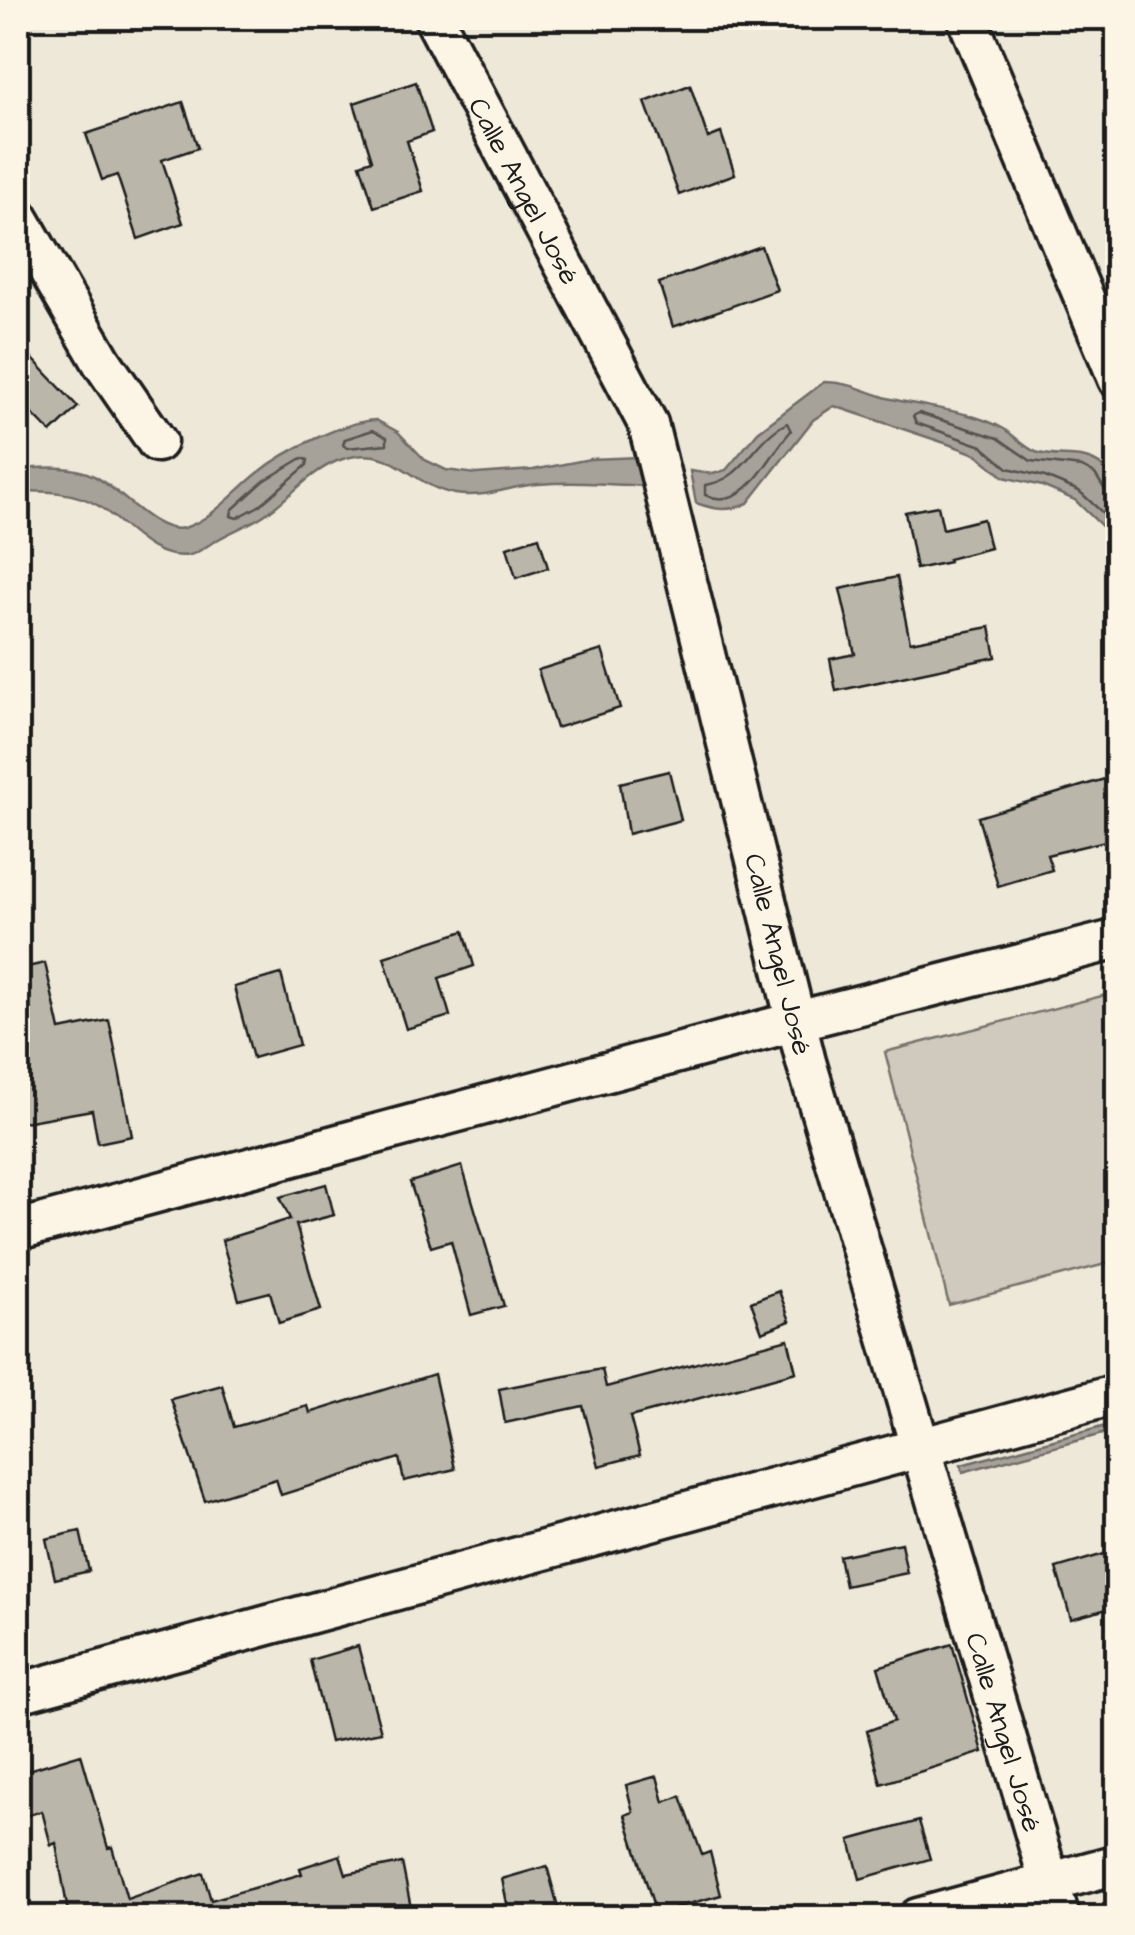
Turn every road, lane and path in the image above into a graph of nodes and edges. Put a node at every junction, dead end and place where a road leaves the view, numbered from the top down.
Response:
1 (434, 18) edge
2 (967, 18) edge
3 (18, 217) edge
4 (1118, 379) edge
5 (157, 442) dead end
6 (1118, 939) edge
7 (797, 1021) junction
8 (18, 1230) edge
9 (1118, 1394) edge
10 (922, 1447) junction
11 (18, 1693) edge
12 (1118, 1864) edge
13 (1056, 1900) edge
14 (918, 1918) edge

1 - 7 street, Calle Angel José
2 - 4 street
3 - 5 street
6 - 7 street
7 - 8 street
7 - 10 street, Calle Angel José
9 - 10 street
10 - 11 street
10 - 13 street, Calle Angel José
12 - 13 street
13 - 14 street

